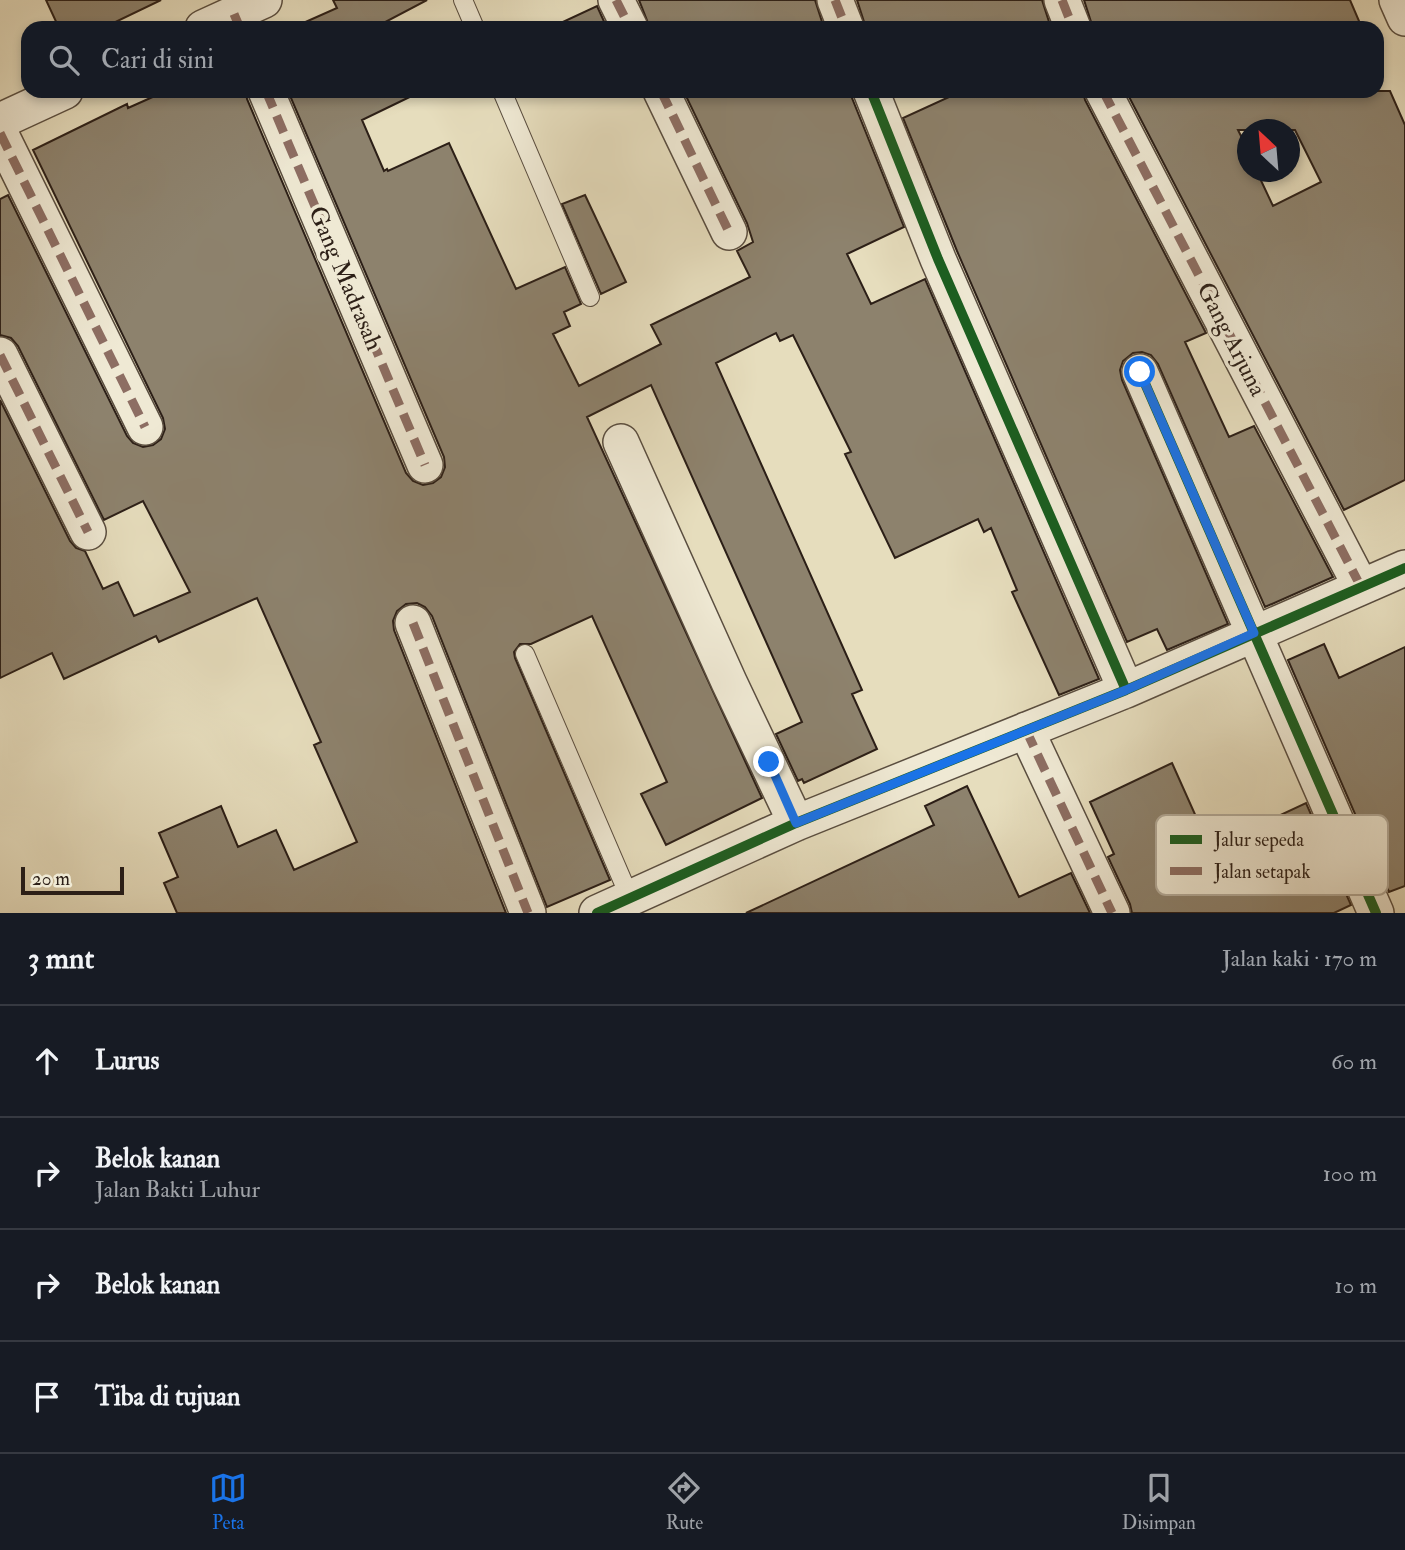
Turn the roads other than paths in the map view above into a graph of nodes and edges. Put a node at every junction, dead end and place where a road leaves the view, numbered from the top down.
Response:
1 (463, 0) edge
2 (617, 0) edge
3 (835, 0) edge
4 (1062, 0) edge
5 (1397, 0) edge
6 (1405, 18) edge
7 (472, 21) edge
8 (627, 21) edge
9 (843, 21) edge
10 (1070, 21) edge
11 (50, 98) edge
12 (269, 98) edge
13 (505, 98) edge
14 (663, 98) edge
15 (874, 98) edge
16 (1107, 98) edge
17 (0, 121) edge
18 (0, 133) edge
19 (729, 232) dead end
20 (590, 297) dead end
21 (0, 355) edge
22 (1140, 372) dead end
23 (145, 427) dead end
24 (621, 442) dead end
25 (425, 465) dead end
26 (88, 531) dead end
27 (1405, 568) edge
28 (1361, 587) junction
29 (413, 623) dead end
30 (1254, 633) junction
31 (525, 654) dead end
32 (1126, 690) junction
33 (1026, 730) junction
34 (1333, 815) edge
35 (796, 823) junction
36 (1368, 895) edge
37 (630, 898) junction
38 (528, 913) edge
39 (597, 913) edge
40 (1112, 913) edge
41 (1376, 913) edge

1 - 7 lane
2 - 8 street
3 - 9 street
4 - 10 street
5 - 6 street
11 - 17 street
12 - 25 street, Gang Madrasah
13 - 20 lane
14 - 19 street
15 - 32 street
16 - 28 street, Gang Arjuna
18 - 23 street
21 - 26 street
22 - 30 street
24 - 35 street
27 - 28 street
28 - 30 street
29 - 38 street
30 - 32 street
30 - 34 street
31 - 37 lane
32 - 33 street
33 - 35 street
33 - 40 street
35 - 37 street
36 - 41 street
37 - 39 street

